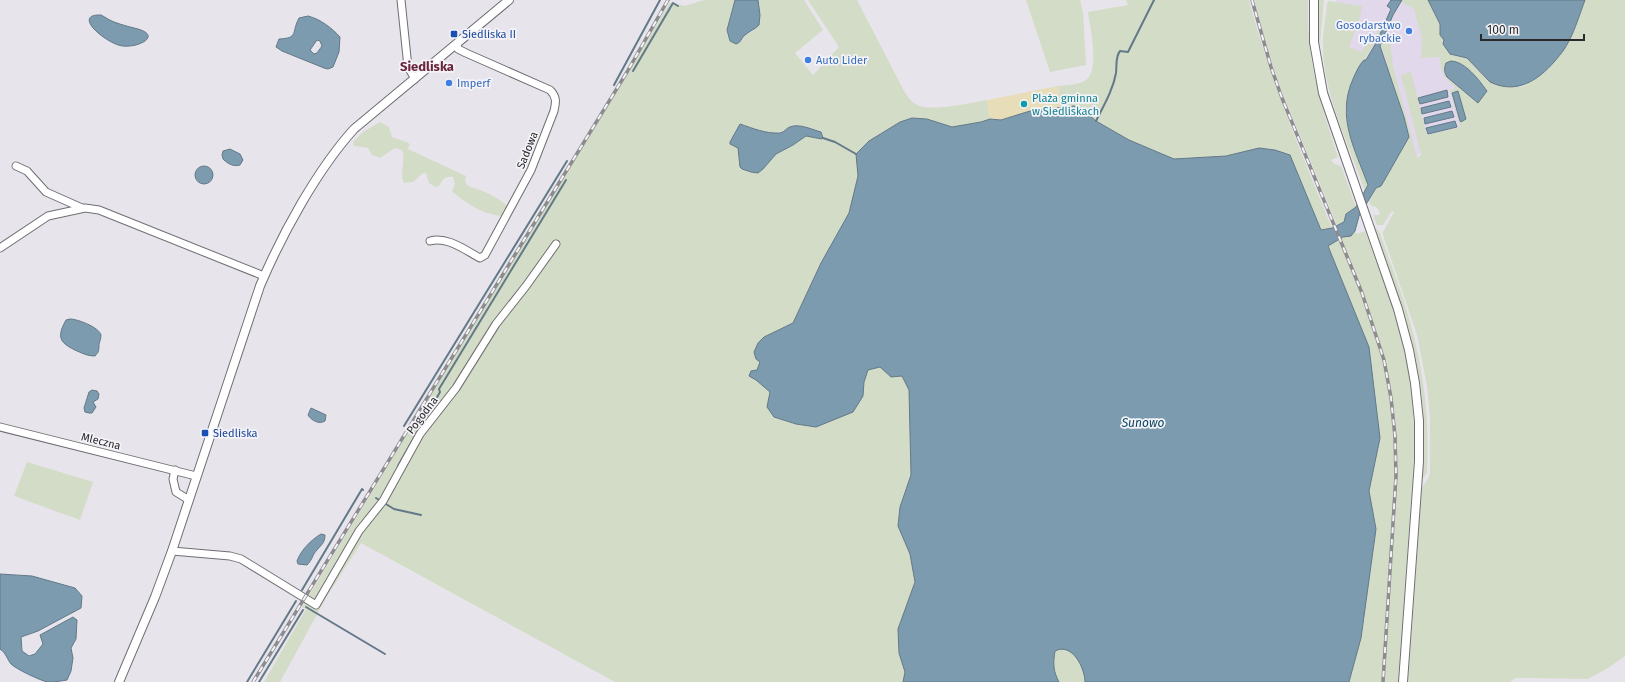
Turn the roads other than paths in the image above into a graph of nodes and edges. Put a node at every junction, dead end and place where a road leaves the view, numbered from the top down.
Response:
1 (401, 0) edge
2 (509, 0) edge
3 (1314, 0) edge
4 (457, 44) junction
5 (415, 79) junction
6 (16, 166) dead end
7 (82, 208) junction
8 (430, 241) dead end
9 (556, 244) dead end
10 (0, 248) edge
11 (264, 276) junction
12 (0, 428) edge
13 (176, 470) junction
14 (196, 476) junction
15 (189, 500) junction
16 (172, 551) junction
17 (119, 682) edge
18 (1403, 682) edge

1 - 5 street
2 - 4 main road
3 - 18 main road
4 - 5 main road
4 - 8 street, Sadowa
5 - 11 main road
6 - 7 street
7 - 10 street
7 - 11 street
9 - 16 street, Pogodna
11 - 14 main road
12 - 13 street, Mleczna
13 - 14 street, Mleczna
13 - 15 street
14 - 15 main road
15 - 16 main road
16 - 17 main road

